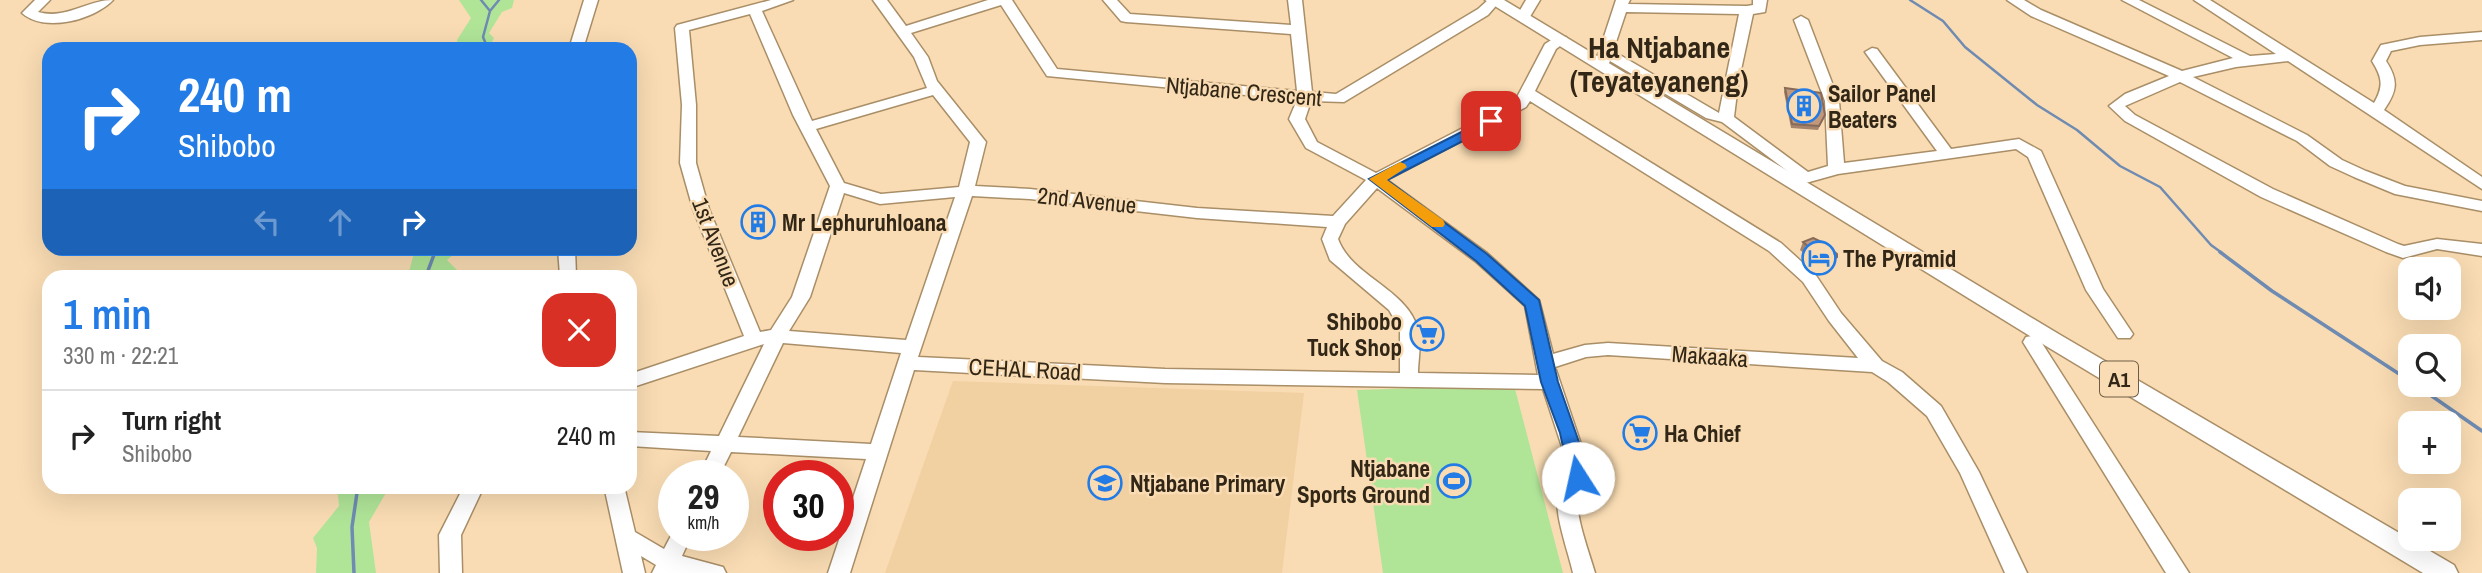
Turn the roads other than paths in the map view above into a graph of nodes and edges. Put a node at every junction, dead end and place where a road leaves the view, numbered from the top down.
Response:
1 (43, 0) edge
2 (106, 0) edge
3 (590, 0) edge
4 (786, 0) edge
5 (880, 0) edge
6 (1003, 0) edge
7 (1110, 0) edge
8 (1294, 0) edge
9 (1533, 0) edge
10 (1760, 0) edge
11 (2014, 0) edge
12 (2129, 0) edge
13 (2201, 0) edge
14 (1494, 1) edge
15 (1622, 4) edge
16 (722, 8) edge
17 (754, 8) junction
18 (1747, 10) junction
19 (1523, 17) junction
20 (1801, 20) dead end
21 (1300, 30) junction
22 (903, 31) junction
23 (2482, 36) edge
24 (1560, 40) junction
25 (578, 42) edge
26 (1872, 52) dead end
27 (2288, 57) junction
28 (1604, 58) junction
29 (2245, 59) junction
30 (2180, 76) junction
31 (936, 90) junction
32 (1527, 93) junction
33 (1305, 98) junction
34 (2376, 111) junction
35 (1727, 119) junction
36 (807, 127) junction
37 (1947, 154) junction
38 (1836, 169) junction
39 (1377, 179) junction
40 (1801, 180) junction
41 (2482, 184) edge
42 (838, 186) junction
43 (965, 191) junction
44 (2482, 206) edge
45 (1337, 222) junction
46 (2482, 250) edge
47 (2124, 334) dead end
48 (777, 336) junction
49 (754, 339) junction
50 (2032, 342) dead end
51 (909, 355) junction
52 (1875, 366) junction
53 (1548, 372) junction
54 (637, 379) edge
55 (1409, 379) junction
56 (637, 439) edge
57 (724, 444) junction
58 (878, 452) junction
59 (716, 460) edge
60 (470, 494) edge
61 (616, 494) edge
62 (626, 537) junction
63 (673, 551) edge
64 (665, 567) edge
65 (835, 572) edge
66 (452, 573) edge
67 (634, 573) edge
68 (715, 573) edge
69 (1584, 573) edge
70 (2016, 573) edge
71 (2178, 573) edge
72 (2445, 573) edge

1 - 2 street
3 - 25 street
4 - 17 street, 1st Avenue
5 - 22 street
6 - 22 street
6 - 33 street, Ntjabane Crescent
7 - 21 street
8 - 21 street
9 - 19 street
10 - 18 street
11 - 30 street
12 - 29 street
13 - 27 street
14 - 19 main road, A1
14 - 33 street, Ntjabane Crescent
15 - 18 street
15 - 28 street
16 - 17 street, 1st Avenue
16 - 49 street, 1st Avenue
17 - 36 street
18 - 35 street
19 - 24 main road, A1
20 - 38 street
21 - 33 street
22 - 31 street
23 - 34 street
24 - 28 main road, A1
24 - 32 street
26 - 37 street
27 - 29 street
27 - 34 street
28 - 35 street
28 - 40 main road, A1
29 - 30 street
30 - 44 street
30 - 46 street
31 - 36 street
31 - 43 street
32 - 39 street
32 - 52 street
33 - 39 street
34 - 41 street
35 - 40 street
36 - 42 street
37 - 38 street
37 - 47 street
38 - 40 street
39 - 45 street
39 - 53 street
40 - 72 main road, A1
42 - 43 street, 2nd Avenue
42 - 48 street
43 - 45 street, 2nd Avenue
43 - 51 street
45 - 55 street
48 - 49 street
48 - 51 street
48 - 57 street
49 - 54 street
50 - 71 street
51 - 55 street, CEHAL Road
51 - 58 street
52 - 53 street, Makaaka
52 - 70 street
53 - 55 street, CEHAL Road
53 - 69 street
56 - 57 street
57 - 58 street
57 - 59 street
58 - 65 street
60 - 66 street
61 - 62 street
62 - 64 street
62 - 67 street
63 - 64 street
64 - 68 street

